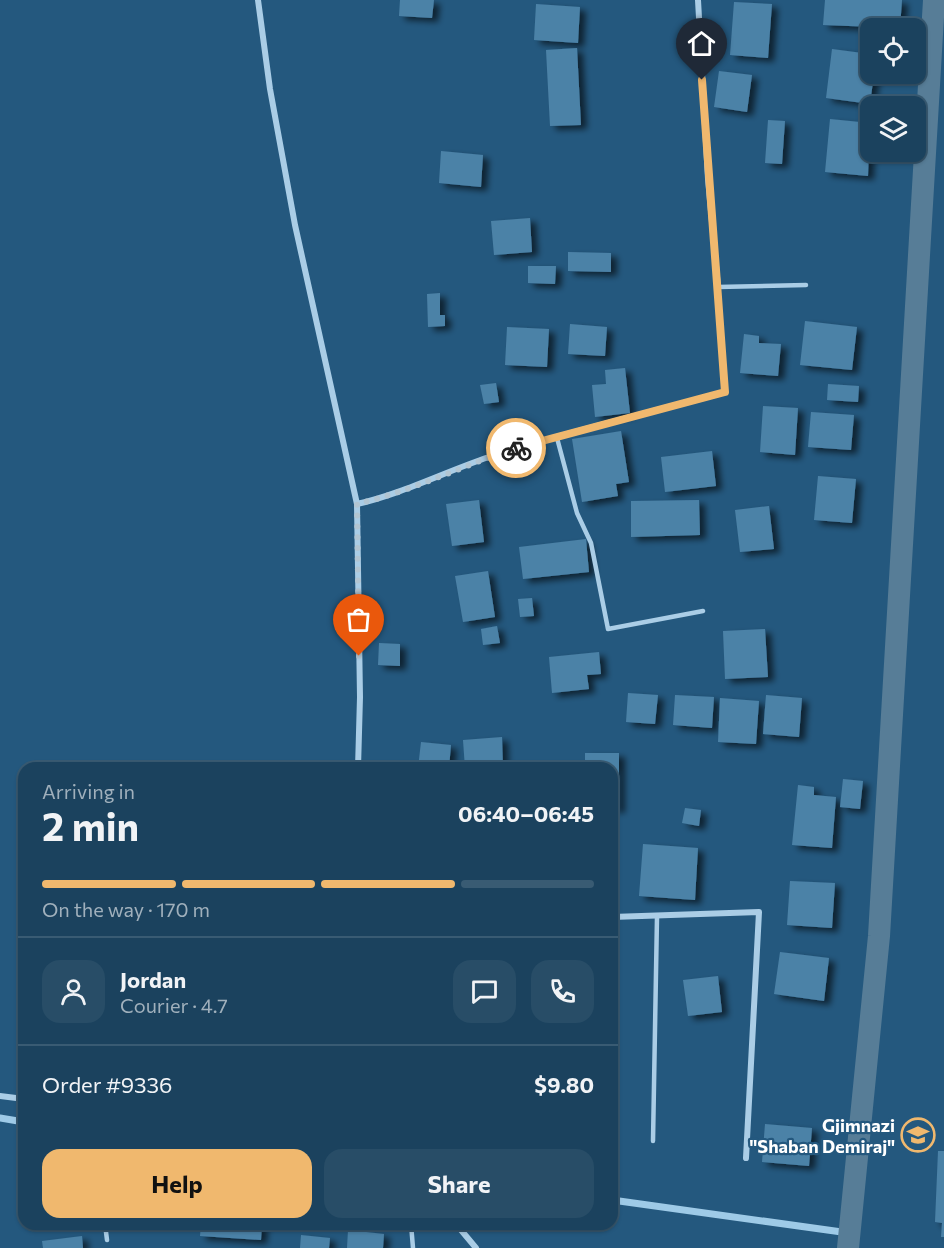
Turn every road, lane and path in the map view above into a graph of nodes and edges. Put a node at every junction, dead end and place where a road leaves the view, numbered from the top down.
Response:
1 (258, 0) edge
2 (698, 0) edge
3 (806, 285) dead end
4 (718, 287) junction
5 (725, 392) joint
6 (557, 438) junction
7 (357, 504) junction
8 (703, 611) dead end
9 (358, 762) edge
10 (618, 917) edge
11 (657, 917) junction
12 (0, 1096) edge
13 (18, 1098) edge
14 (653, 1141) dead end
15 (746, 1158) dead end
16 (106, 1230) edge
17 (412, 1230) edge
18 (461, 1230) edge
19 (107, 1240) dead end
20 (413, 1248) edge
21 (476, 1248) edge

1 - 7 street
2 - 4 street
3 - 4 lane
4 - 5 lane
5 - 6 street
6 - 7 street
6 - 8 lane
7 - 9 street
10 - 11 street
11 - 14 lane
11 - 15 street
12 - 13 street
16 - 19 lane
17 - 20 lane
18 - 21 street

